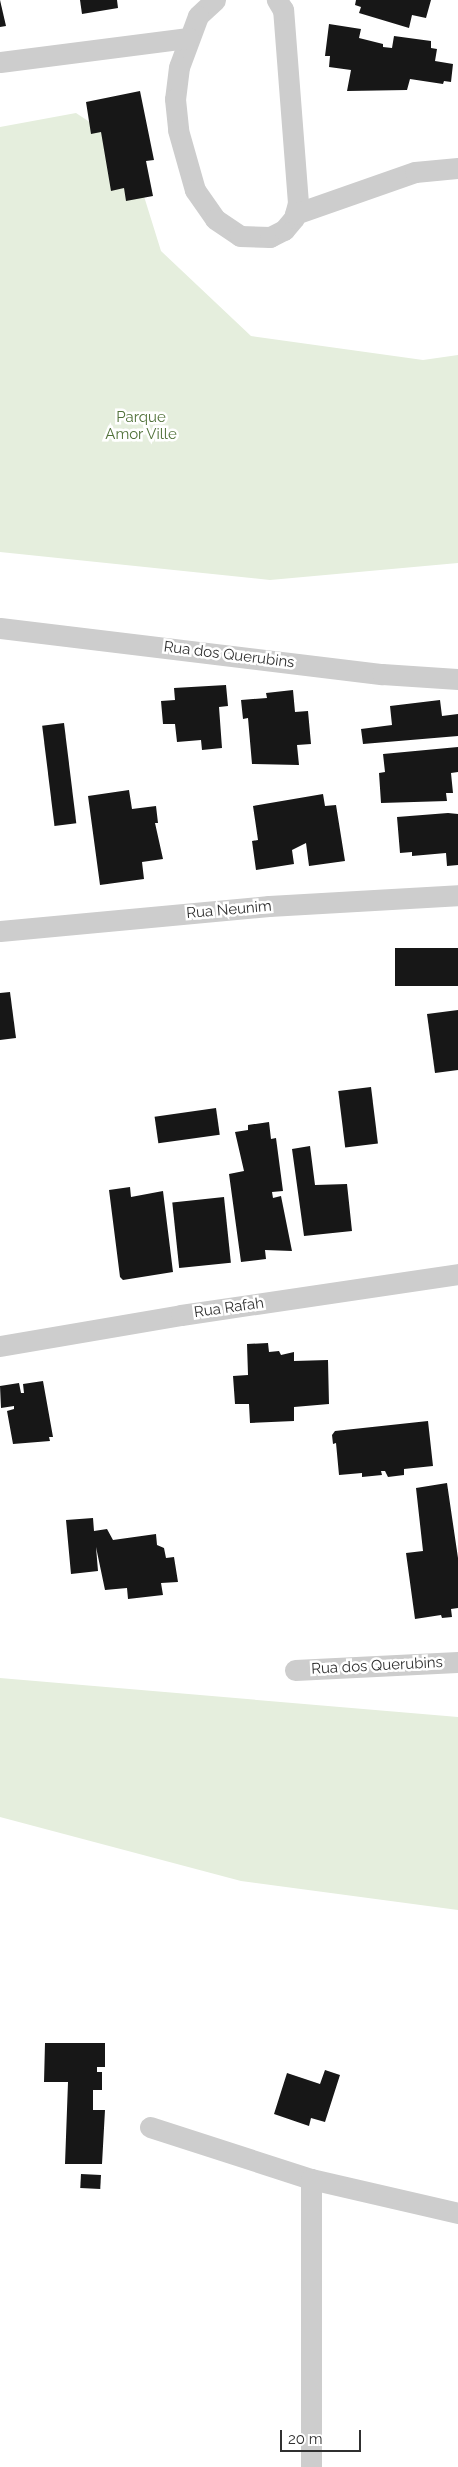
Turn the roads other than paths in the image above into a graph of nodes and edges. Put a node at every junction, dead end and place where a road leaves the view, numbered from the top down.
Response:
1 (215, 0) edge
2 (282, 3) edge
3 (188, 38) junction
4 (0, 62) edge
5 (458, 168) edge
6 (295, 214) junction
7 (0, 628) edge
8 (458, 679) edge
9 (458, 895) edge
10 (0, 931) edge
11 (458, 1274) edge
12 (0, 1346) edge
13 (458, 1662) edge
14 (295, 1670) dead end
15 (150, 2127) dead end
16 (311, 2179) junction
17 (458, 2213) edge
18 (311, 2467) edge

1 - 3 street
2 - 6 street
3 - 4 street
3 - 6 street
5 - 6 street
7 - 8 street, Rua dos Querubins
9 - 10 street, Rua Neunim
11 - 12 street, Rua Rafah
13 - 14 street, Rua dos Querubins
15 - 16 street
16 - 17 street
16 - 18 street

